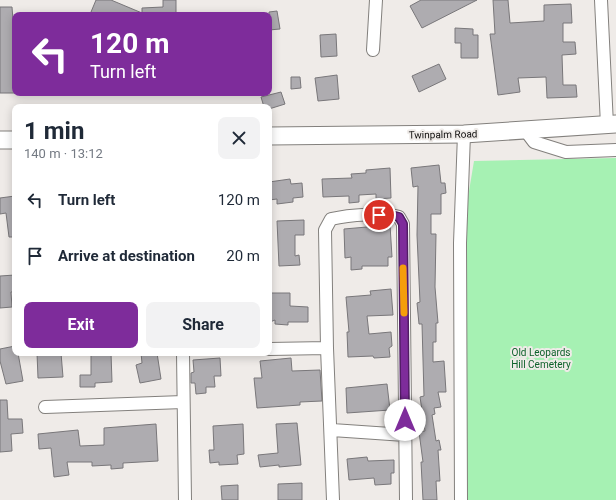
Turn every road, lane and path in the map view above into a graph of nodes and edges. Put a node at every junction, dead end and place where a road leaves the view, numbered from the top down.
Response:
1 (376, 0) edge
2 (601, 0) edge
3 (373, 50) dead end
4 (612, 124) edge
5 (525, 130) junction
6 (464, 134) junction
7 (272, 136) edge
8 (0, 140) edge
9 (12, 140) edge
10 (616, 150) edge
11 (327, 348) junction
12 (272, 349) edge
13 (183, 356) edge
14 (183, 402) junction
15 (45, 407) dead end
16 (332, 430) junction
17 (405, 435) junction
18 (185, 500) edge
19 (333, 500) edge
20 (406, 500) edge
21 (461, 500) edge

1 - 3 street
2 - 4 street
4 - 5 main road, Twinpalm Road
5 - 6 main road, Twinpalm Road
5 - 10 street
6 - 7 main road, Twinpalm Road
6 - 21 street
8 - 9 main road
11 - 12 street
11 - 16 street
11 - 17 street
13 - 14 street
14 - 15 street
14 - 18 street
16 - 17 street
16 - 19 street
17 - 20 street

